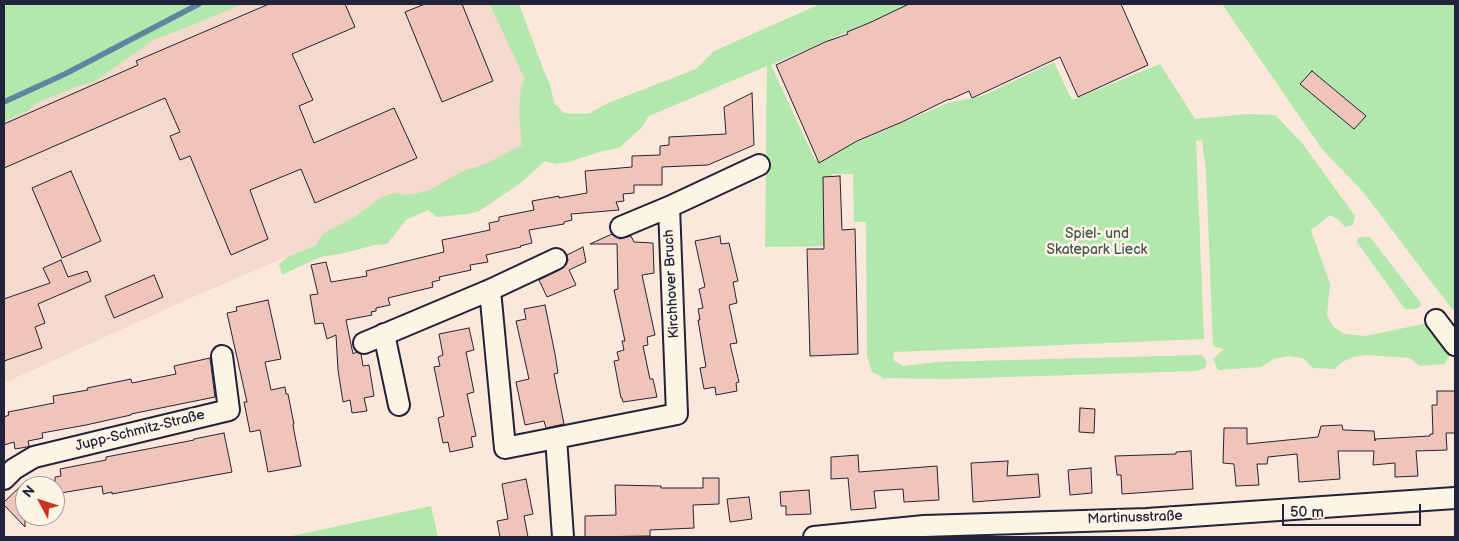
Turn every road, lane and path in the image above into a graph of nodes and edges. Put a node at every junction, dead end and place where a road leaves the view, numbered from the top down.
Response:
1 (759, 165) dead end
2 (669, 207) junction
3 (621, 227) dead end
4 (556, 259) dead end
5 (490, 290) junction
6 (1436, 320) dead end
7 (384, 334) junction
8 (364, 343) dead end
9 (1455, 345) edge
10 (222, 356) dead end
11 (399, 405) dead end
12 (556, 438) junction
13 (4, 479) edge
14 (1455, 498) edge
15 (563, 537) edge
16 (814, 537) edge

1 - 2 street
2 - 3 street, Kirchhover Bruch
2 - 12 street, Kirchhover Bruch
4 - 5 street
5 - 7 street
5 - 12 street
6 - 9 street
7 - 8 street
7 - 11 street
10 - 13 street, Jupp-Schmitz-Straße
12 - 15 street
14 - 16 street, Martinusstraße

